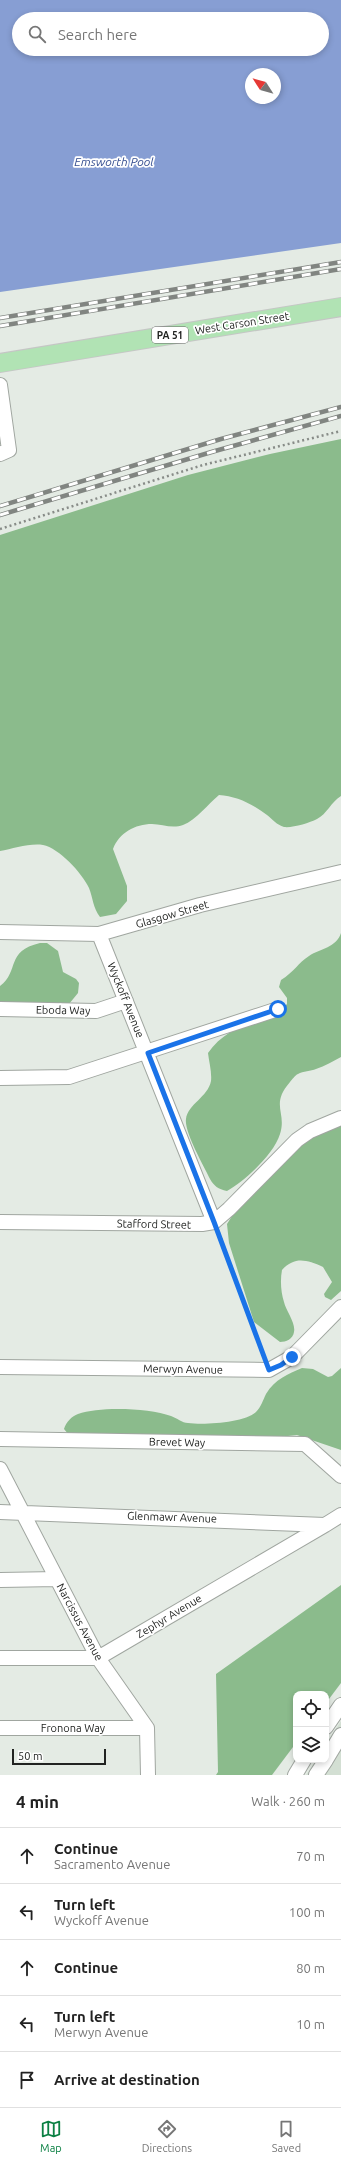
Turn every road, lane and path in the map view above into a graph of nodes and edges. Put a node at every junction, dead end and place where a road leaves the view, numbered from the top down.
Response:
1 (341, 307) edge
2 (0, 363) edge
3 (0, 385) edge
4 (341, 431) edge
5 (4, 452) edge
6 (0, 529) edge
7 (341, 872) edge
8 (0, 932) edge
9 (99, 934) junction
10 (126, 1001) junction
11 (0, 1009) edge
12 (278, 1009) dead end
13 (148, 1053) junction
14 (0, 1078) edge
15 (341, 1118) edge
16 (0, 1222) edge
17 (214, 1222) junction
18 (341, 1307) edge
19 (0, 1367) edge
20 (269, 1370) junction
21 (0, 1439) edge
22 (0, 1469) edge
23 (341, 1476) edge
24 (0, 1512) edge
25 (24, 1512) junction
26 (341, 1515) edge
27 (325, 1525) junction
28 (57, 1579) junction
29 (0, 1580) edge
30 (0, 1658) edge
31 (98, 1658) junction
32 (341, 1705) edge
33 (329, 1723) edge
34 (0, 1728) edge
35 (147, 1728) junction
36 (341, 1735) edge
37 (329, 1755) edge
38 (302, 1763) edge
39 (324, 1763) edge
40 (148, 1775) edge
41 (295, 1775) edge
42 (316, 1775) edge

1 - 2 main road, West Carson Street / PA 51
3 - 5 street
4 - 6 path
7 - 9 street, Glasgow Street
8 - 9 street, Glasgow Street
9 - 10 street, Wyckoff Avenue
10 - 11 street, Eboda Way
10 - 13 street, Wyckoff Avenue
12 - 13 street
13 - 14 street
13 - 17 street, Wyckoff Avenue
15 - 17 street
16 - 17 street, Stafford Street
17 - 20 path
18 - 20 street, Merwyn Avenue
19 - 20 street, Merwyn Avenue
21 - 23 street, Brevet Way
22 - 25 street, Narcissus Avenue
24 - 25 street, Glenmawr Avenue
25 - 27 street, Glenmawr Avenue
25 - 28 street, Narcissus Avenue
26 - 27 street
27 - 31 street, Zephyr Avenue
28 - 29 street
28 - 31 street, Narcissus Avenue
30 - 31 street
31 - 35 street, Narcissus Avenue
32 - 33 street
34 - 35 street, Fronona Way
35 - 40 street
36 - 37 street
38 - 41 street
39 - 42 street

